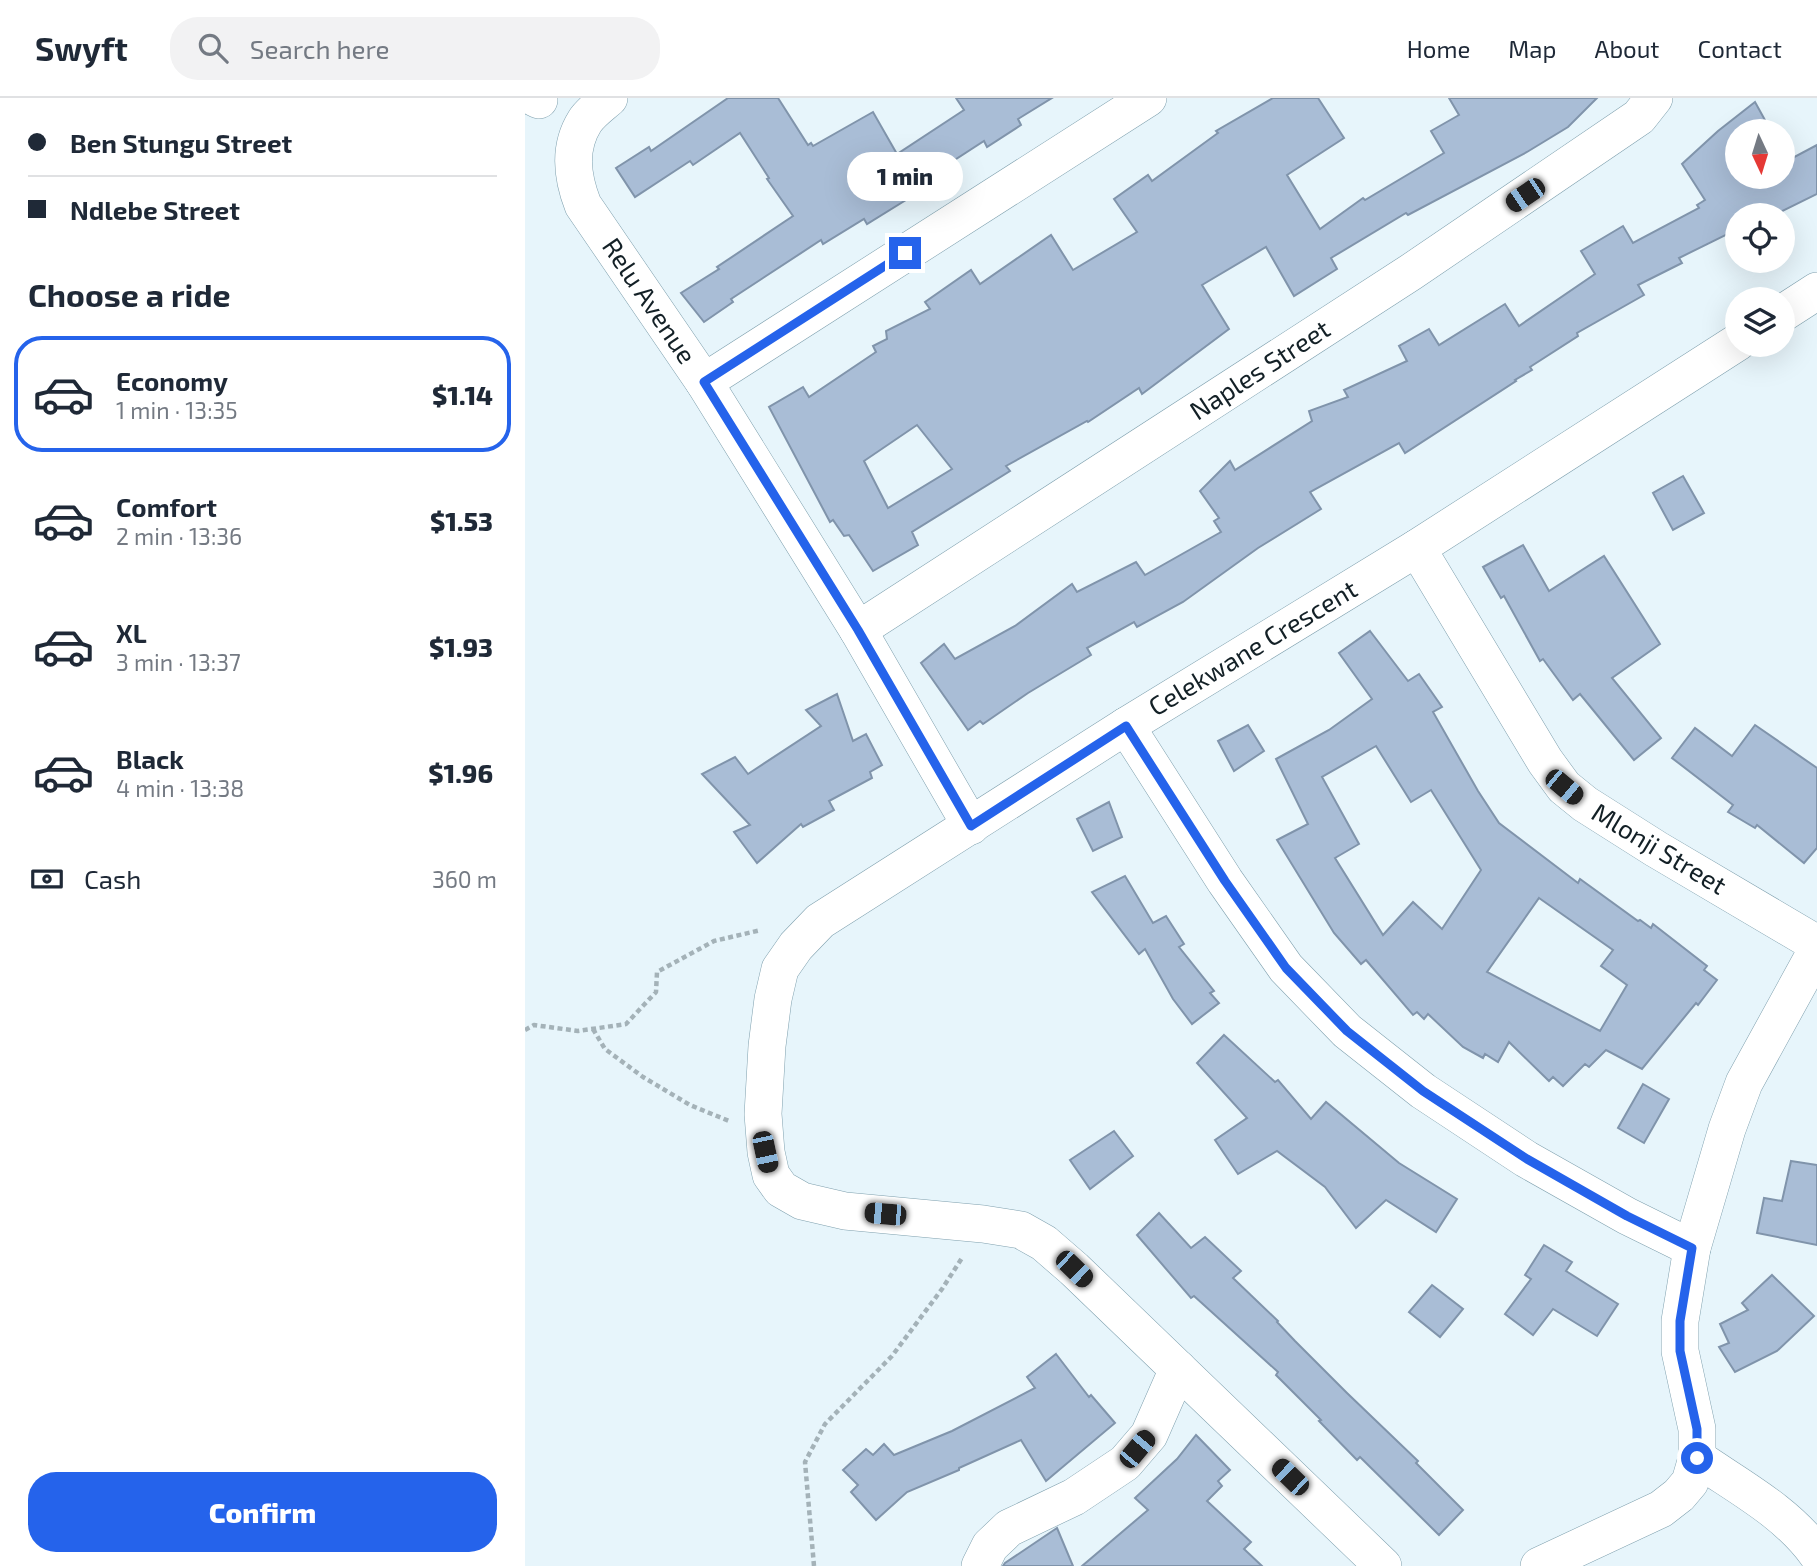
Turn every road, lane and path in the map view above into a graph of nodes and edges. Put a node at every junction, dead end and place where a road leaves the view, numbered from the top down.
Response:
1 (609, 98) edge
2 (1148, 98) edge
3 (1654, 98) edge
4 (1817, 292) edge
5 (1795, 306) edge
6 (1725, 350) edge
7 (704, 382) junction
8 (1417, 548) junction
9 (858, 630) junction
10 (1126, 726) junction
11 (971, 826) junction
12 (800, 943) junction
13 (1817, 944) edge
14 (1817, 950) edge
15 (593, 1029) junction
16 (525, 1030) edge
17 (765, 1146) junction
18 (983, 1224) junction
19 (1692, 1248) junction
20 (1178, 1369) junction
21 (1697, 1458) junction
22 (1817, 1554) edge
23 (814, 1566) edge
24 (980, 1566) edge
25 (1383, 1566) edge
26 (1539, 1566) edge

1 - 7 street, Relu Avenue
2 - 7 street
3 - 9 street, Naples Street
4 - 5 street
6 - 8 street, Celekwane Crescent
7 - 9 street, Relu Avenue
8 - 10 street, Celekwane Crescent
8 - 13 street, Mlonji Street
9 - 11 street, Relu Avenue
10 - 11 street, Celekwane Crescent
10 - 19 street
11 - 12 street, Celekwane Crescent
12 - 15 path
12 - 17 street, Celekwane Crescent
14 - 19 street
15 - 16 path
15 - 17 path
17 - 18 street, Celekwane Crescent
18 - 20 street, Celekwane Crescent
18 - 23 path
19 - 21 street
20 - 24 street
20 - 25 street, Celekwane Crescent
21 - 22 street
21 - 26 street

